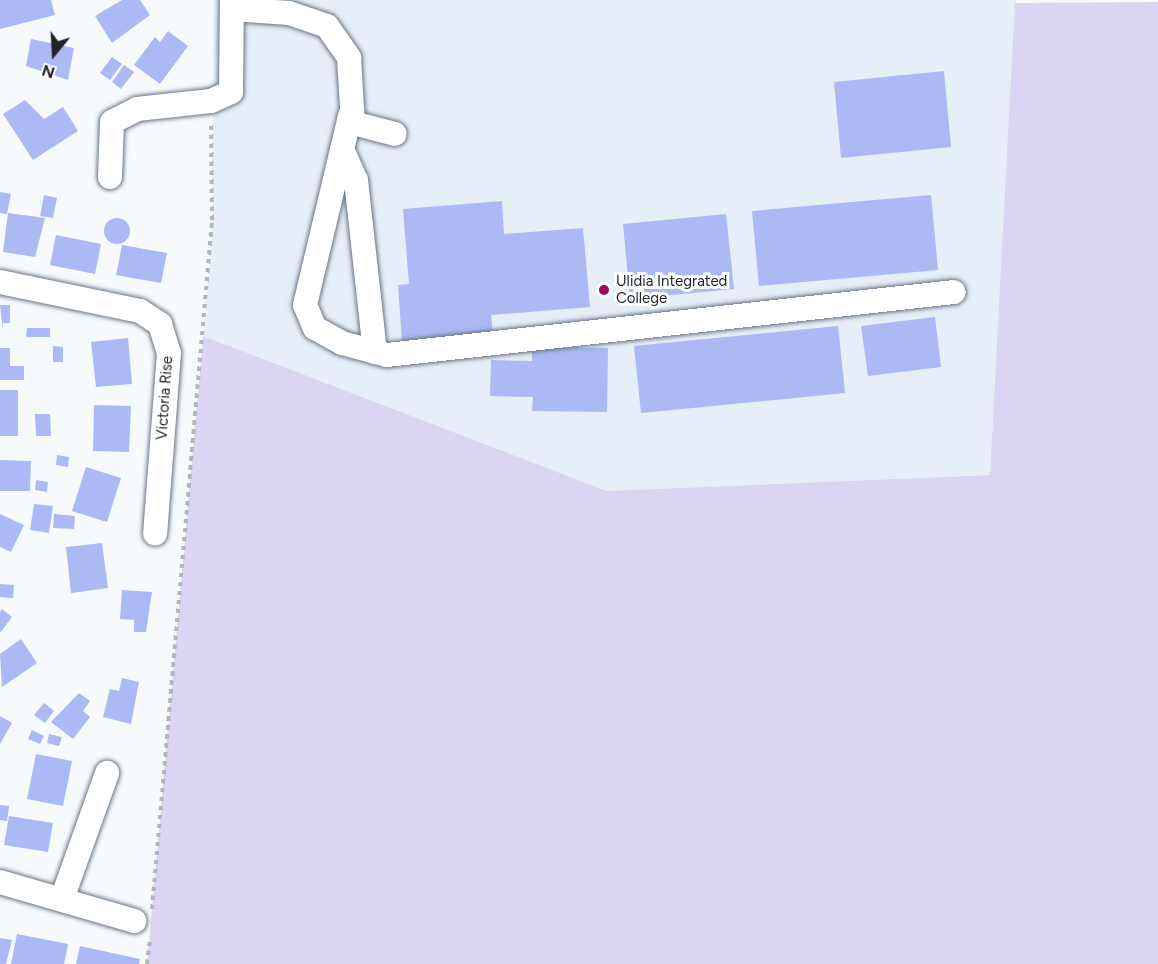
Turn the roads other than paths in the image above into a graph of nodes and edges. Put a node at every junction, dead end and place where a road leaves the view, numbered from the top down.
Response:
1 (232, 4) edge
2 (350, 116) junction
3 (395, 134) dead end
4 (342, 149) junction
5 (110, 177) dead end
6 (0, 282) edge
7 (954, 292) dead end
8 (375, 352) junction
9 (155, 533) dead end
10 (107, 772) dead end
11 (0, 882) edge
12 (62, 899) junction
13 (145, 922) road end

1 - 2 street
1 - 5 street
2 - 3 street
2 - 4 street
4 - 8 street
4 - 8 street
6 - 9 street, Victoria Rise
7 - 8 street
10 - 12 street
11 - 12 street
12 - 13 street

